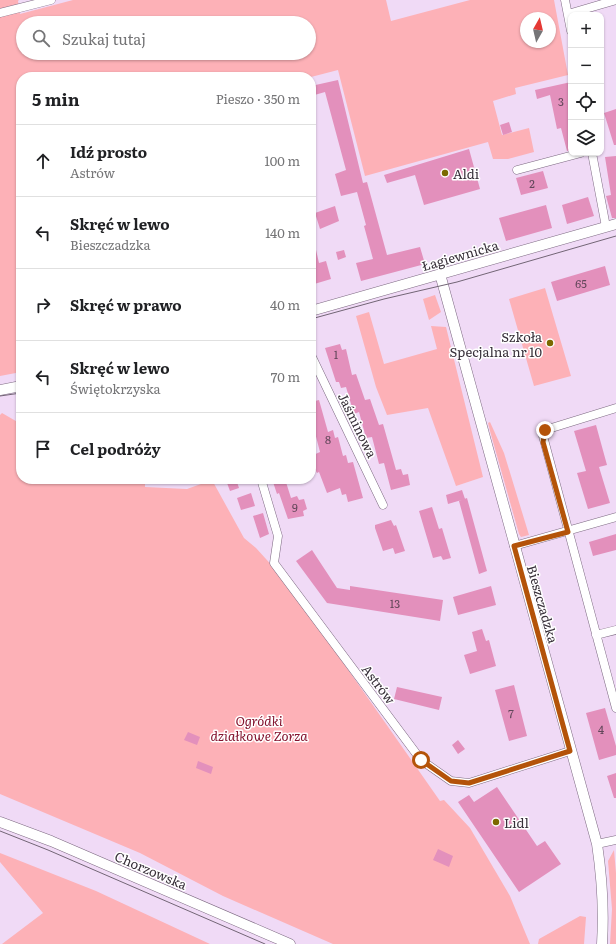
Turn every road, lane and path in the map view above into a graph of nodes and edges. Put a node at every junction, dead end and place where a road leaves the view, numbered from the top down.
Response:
1 (51, 0) edge
2 (565, 0) edge
3 (616, 0) edge
4 (575, 12) edge
5 (0, 13) edge
6 (568, 14) edge
7 (570, 156) edge
8 (593, 156) edge
9 (517, 170) dead end
10 (611, 225) edge
11 (440, 274) junction
12 (316, 310) edge
13 (316, 365) edge
14 (16, 387) edge
15 (0, 390) edge
16 (616, 408) edge
17 (262, 484) edge
18 (383, 505) dead end
19 (616, 517) edge
20 (568, 532) junction
21 (514, 546) junction
22 (616, 630) edge
23 (596, 635) junction
24 (616, 707) edge
25 (570, 751) junction
26 (0, 822) edge
27 (616, 840) edge
28 (597, 844) junction
29 (290, 944) edge
30 (602, 944) edge

1 - 5 street
2 - 6 street
3 - 4 street
7 - 9 street
8 - 10 street
10 - 11 street, Łagiewnicka
11 - 12 street, Łagiewnicka
11 - 21 street, Bieszczadzka
13 - 18 street, Jaśminowa
14 - 15 street
16 - 20 street
17 - 25 street, Astrów
19 - 20 street
20 - 21 street
20 - 23 street
21 - 25 street, Bieszczadzka
22 - 23 street
23 - 24 street
25 - 28 street, Bieszczadzka
26 - 29 street, Chorzowska
27 - 28 street
28 - 30 street, Bieszczadzka

